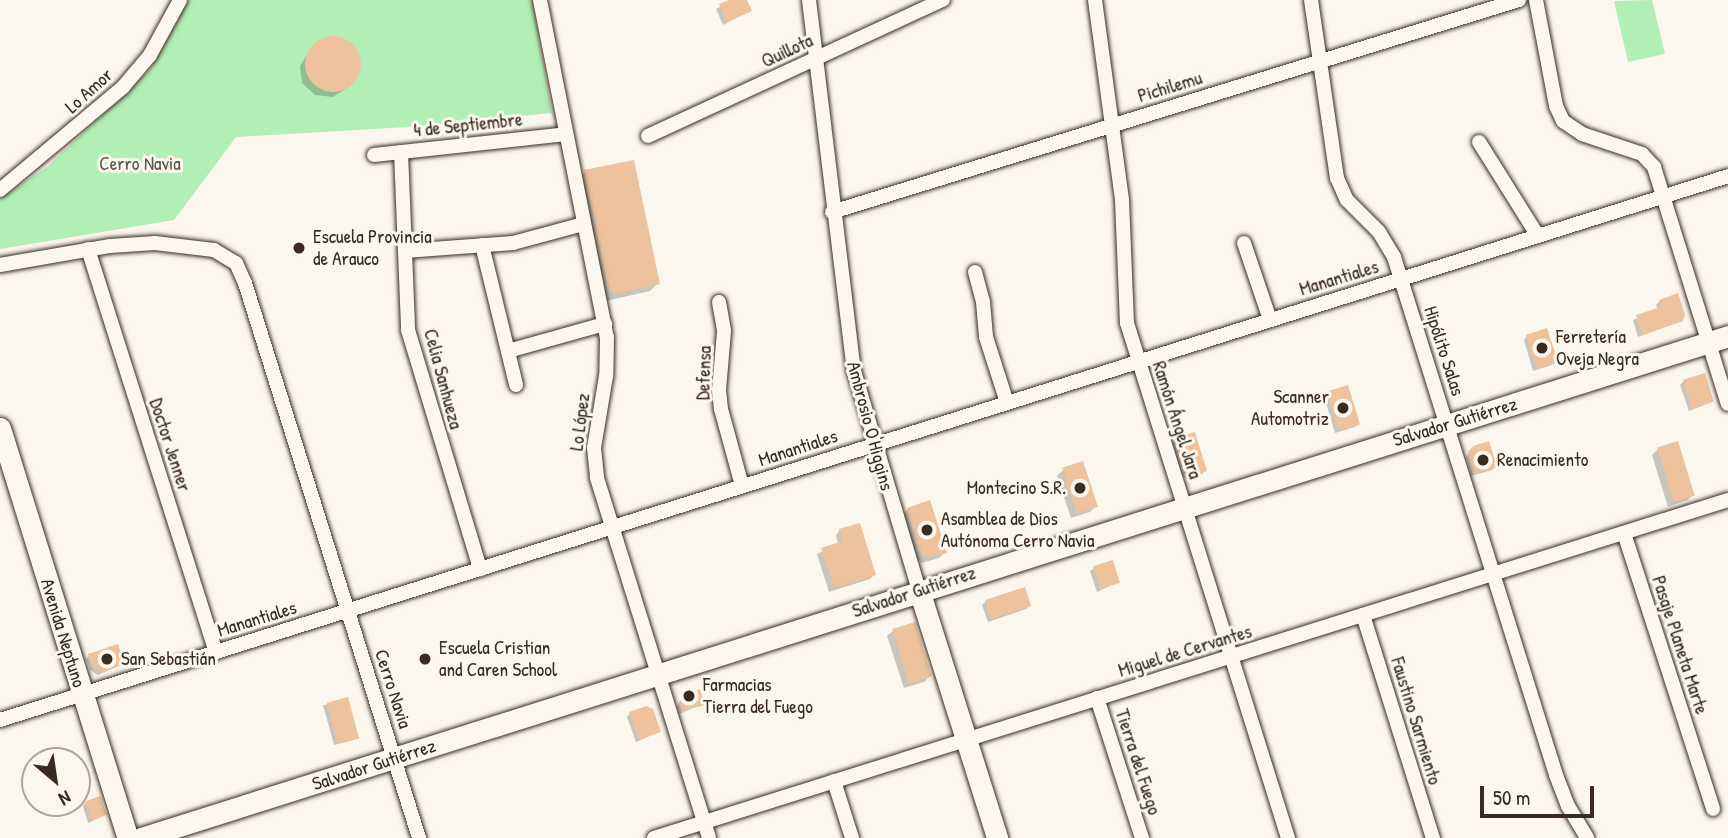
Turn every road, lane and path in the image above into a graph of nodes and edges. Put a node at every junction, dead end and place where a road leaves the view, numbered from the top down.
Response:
1 (180, 0) edge
2 (540, 0) edge
3 (809, 0) edge
4 (943, 0) edge
5 (1096, 0) edge
6 (1311, 0) edge
7 (1519, 0) edge
8 (1536, 0) edge
9 (815, 59) junction
10 (1320, 61) junction
11 (1112, 125) junction
12 (566, 134) junction
13 (648, 136) dead end
14 (1479, 142) dead end
15 (401, 152) junction
16 (374, 155) dead end
17 (1728, 176) edge
18 (0, 190) edge
19 (1663, 196) junction
20 (832, 212) junction
21 (584, 224) junction
22 (1538, 236) junction
23 (1244, 243) dead end
24 (482, 245) junction
25 (88, 249) junction
26 (405, 251) junction
27 (0, 265) edge
28 (975, 272) dead end
29 (1401, 279) junction
30 (719, 302) dead end
31 (1270, 320) junction
32 (605, 324) junction
33 (1718, 339) edge
34 (508, 351) junction
35 (1138, 361) junction
36 (516, 385) dead end
37 (1007, 403) junction
38 (1728, 404) edge
39 (1447, 424) junction
40 (0, 428) edge
41 (873, 445) junction
42 (742, 486) junction
43 (1728, 500) edge
44 (1184, 507) junction
45 (612, 528) junction
46 (1624, 533) junction
47 (480, 569) junction
48 (1493, 574) junction
49 (919, 590) junction
50 (348, 611) junction
51 (1363, 615) junction
52 (216, 652) junction
53 (1232, 656) junction
54 (658, 673) junction
55 (82, 694) junction
56 (1097, 698) junction
57 (0, 720) edge
58 (966, 740) junction
59 (394, 758) junction
60 (834, 781) junction
61 (1713, 809) dead end
62 (704, 822) junction
63 (128, 838) edge
64 (141, 838) edge
65 (419, 838) edge
66 (653, 838) edge
67 (709, 838) edge
68 (852, 838) edge
69 (997, 838) edge
70 (1142, 838) edge
71 (1288, 838) edge
72 (1433, 838) edge
73 (1587, 838) edge

1 - 18 street, Lo Amor
2 - 12 street, Lo López
3 - 9 street, Ambrosio O'Higgins
4 - 9 street, Quillota
5 - 11 street, Ramón Ángel Jara
6 - 10 street, Hipólito Salas
7 - 10 street, Pichilemu
8 - 19 street
9 - 13 street, Quillota
9 - 20 street, Ambrosio O'Higgins
10 - 11 street, Pichilemu
10 - 29 street, Hipólito Salas
11 - 20 street, Pichilemu
11 - 35 street, Ramón Ángel Jara
12 - 15 street, 4 de Septiembre
12 - 21 street, Lo López
14 - 22 street
15 - 16 street, 4 de Septiembre
15 - 26 street, Celia Sanhueza
17 - 19 street, Manantiales
19 - 22 street, Manantiales
19 - 33 street
20 - 41 street, Ambrosio O'Higgins
21 - 24 street
21 - 32 street, Lo López
22 - 29 street, Manantiales
23 - 31 street
24 - 26 street
24 - 34 street
25 - 27 street, Cerro Navia
25 - 50 street, Cerro Navia
25 - 52 street, Doctor Jenner
26 - 47 street, Celia Sanhueza
28 - 37 street
29 - 31 street, Manantiales
29 - 39 street, Hipólito Salas
30 - 42 street, Defensa
31 - 35 street, Manantiales
32 - 34 street
32 - 45 street, Lo López
33 - 38 street
33 - 39 main road, Salvador Gutiérrez
34 - 36 street
35 - 37 street, Manantiales
35 - 44 street, Ramón Ángel Jara
37 - 41 street, Manantiales
39 - 44 main road, Salvador Gutiérrez
39 - 48 street, Hipólito Salas
40 - 55 main road, Avenida Neptuno
41 - 42 street, Manantiales
41 - 49 street, Ambrosio O'Higgins
42 - 45 street, Manantiales
43 - 46 street, Miguel de Cervantes
44 - 49 main road, Salvador Gutiérrez
44 - 53 street, Ramón Ángel Jara
45 - 47 street, Manantiales
45 - 54 street, Lo López
46 - 48 street, Miguel de Cervantes
46 - 61 street, Pasaje Planeta Marte
47 - 50 street, Manantiales
48 - 51 street, Miguel de Cervantes
48 - 73 street, Hipólito Salas
49 - 54 main road, Salvador Gutiérrez
49 - 58 main road, Ambrosio O'Higgins
50 - 52 street, Manantiales
50 - 59 street, Cerro Navia
51 - 53 street, Miguel de Cervantes
51 - 72 street, Faustino Sarmiento
52 - 55 street, Manantiales
53 - 56 street, Miguel de Cervantes
53 - 71 street, Ramón Ángel Jara
54 - 59 main road, Salvador Gutiérrez
54 - 62 street, Lo López
55 - 57 street, Manantiales
55 - 63 main road, Avenida Neptuno
56 - 58 street, Miguel de Cervantes
56 - 70 street, Tierra del Fuego
58 - 60 street, Miguel de Cervantes
58 - 69 main road, Ambrosio O'Higgins
59 - 64 main road, Salvador Gutiérrez
59 - 65 street, Cerro Navia
60 - 62 street, Miguel de Cervantes
60 - 68 street
62 - 66 street, Miguel de Cervantes
62 - 67 street, Lo López

